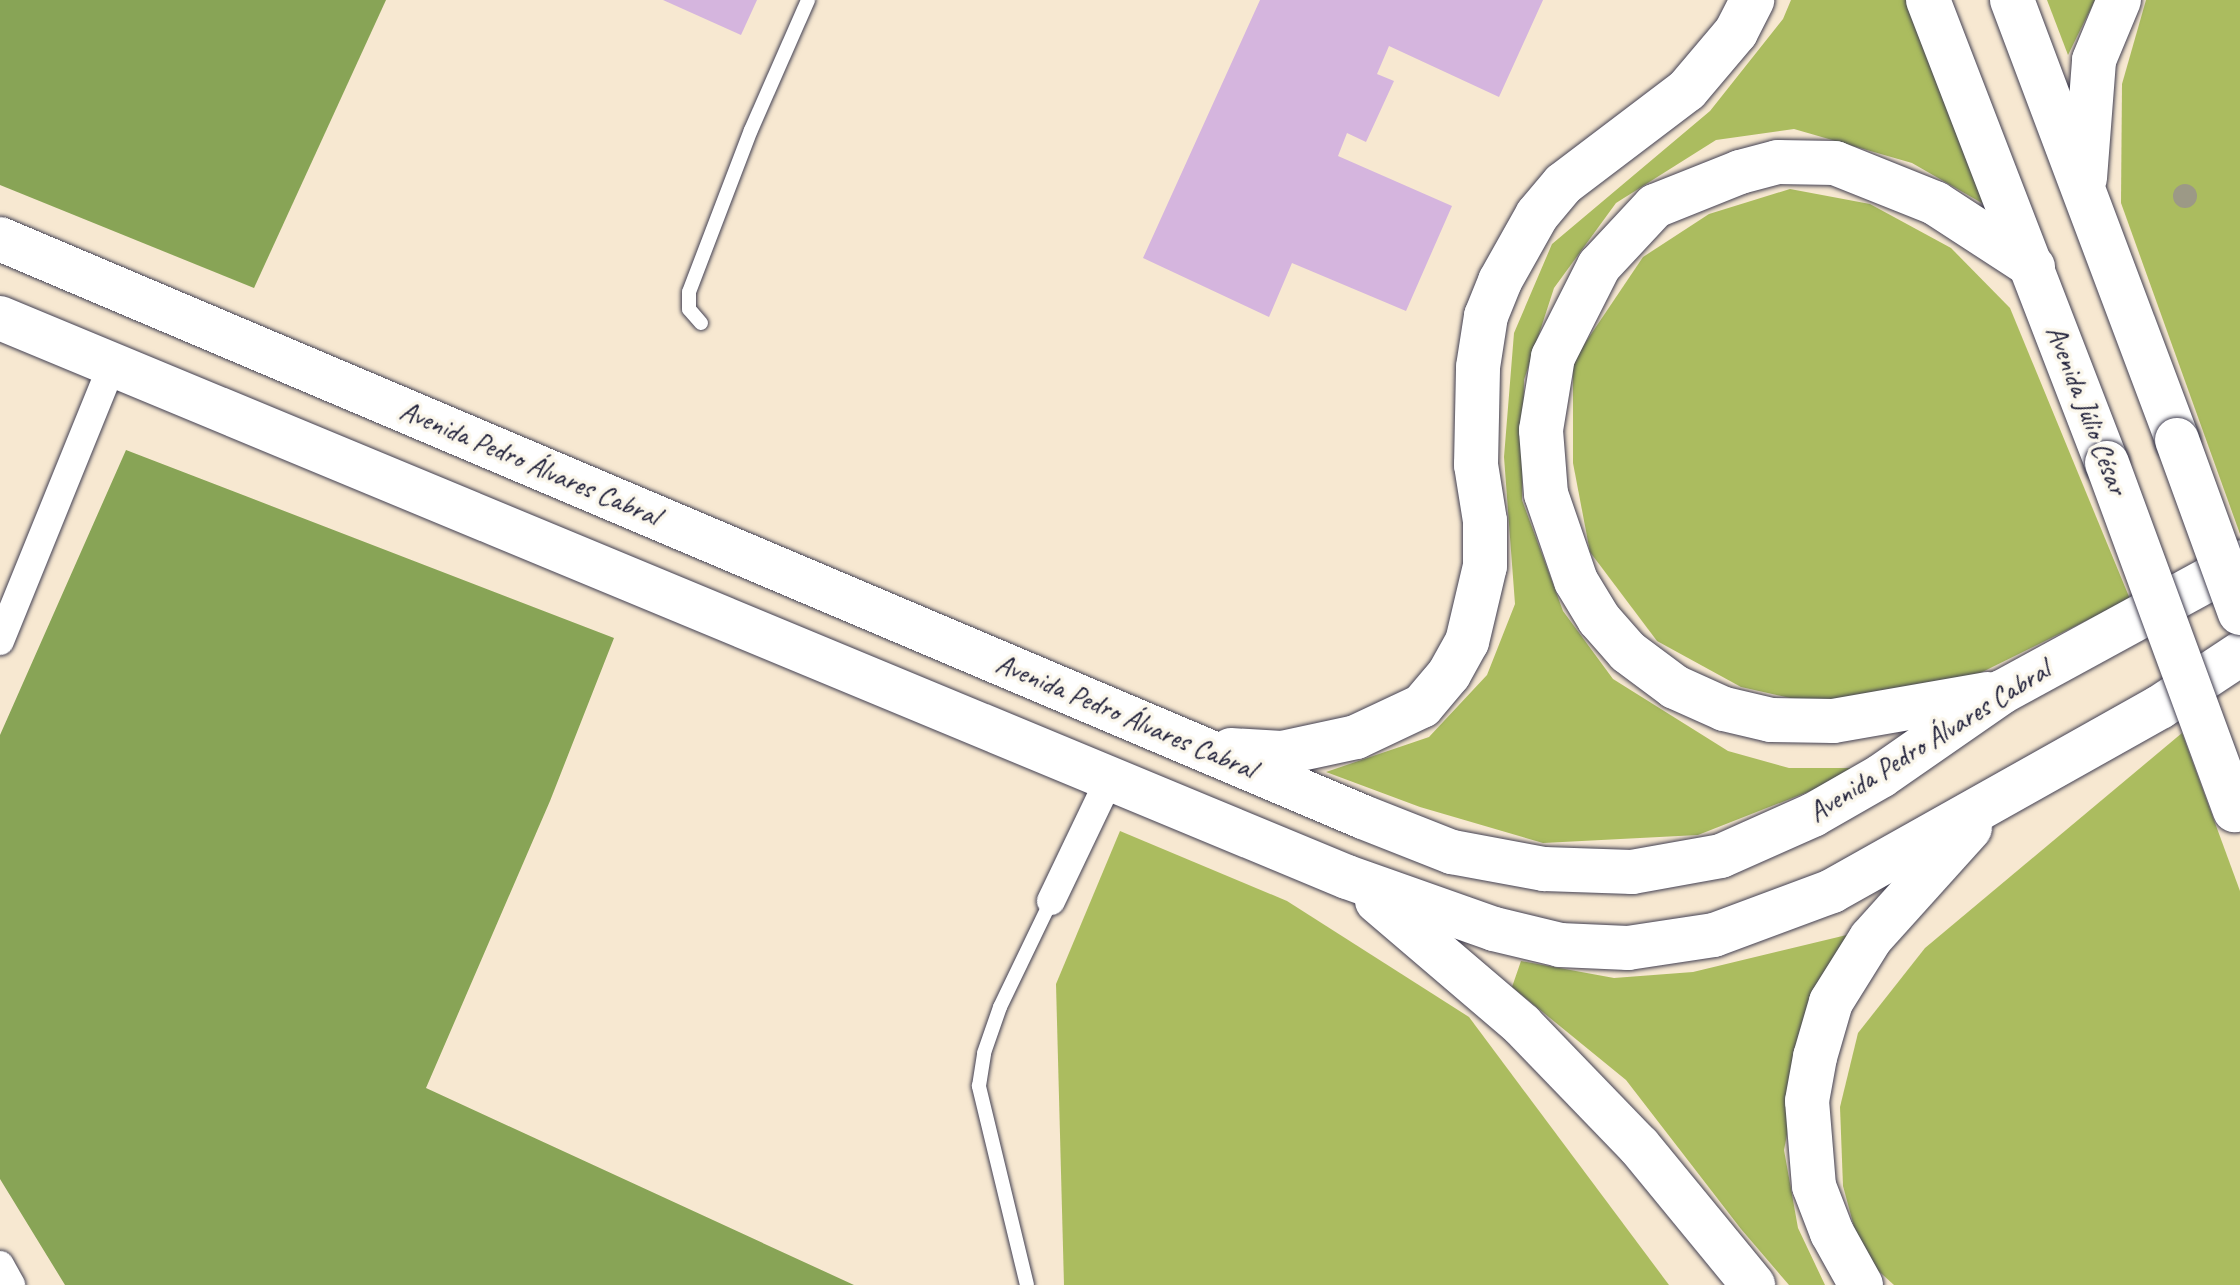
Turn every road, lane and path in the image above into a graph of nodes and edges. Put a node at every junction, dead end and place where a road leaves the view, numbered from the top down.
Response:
1 (808, 0) edge
2 (1752, 0) edge
3 (1928, 0) edge
4 (2012, 0) edge
5 (2119, 0) edge
6 (2084, 192) junction
7 (0, 239) edge
8 (2033, 267) junction
9 (0, 318) edge
10 (701, 323) dead end
11 (112, 365) junction
12 (2240, 562) edge
13 (2240, 613) edge
14 (0, 641) edge
15 (2240, 654) edge
16 (2002, 692) junction
17 (1204, 749) junction
18 (1110, 778) junction
19 (1996, 799) junction
20 (2238, 817) edge
21 (1347, 877) junction
22 (1051, 901) joint
23 (0, 1265) edge
24 (11, 1285) edge
25 (1027, 1285) edge
26 (1753, 1285) edge
27 (1861, 1285) edge

1 - 10 lane
2 - 17 main road
3 - 8 main road, Avenida Júlio César
4 - 6 main road
5 - 6 main road
6 - 13 main road, bridge
7 - 17 main road, Avenida Pedro Álvares Cabral
8 - 16 main road
8 - 20 main road, Avenida Júlio César, bridge
9 - 11 main road
11 - 14 street
11 - 18 main road
12 - 16 main road, Avenida Pedro Álvares Cabral
15 - 19 main road
16 - 17 main road, Avenida Pedro Álvares Cabral
18 - 21 main road
18 - 22 street
19 - 21 main road
19 - 27 main road
21 - 26 main road
22 - 25 lane
23 - 24 street

